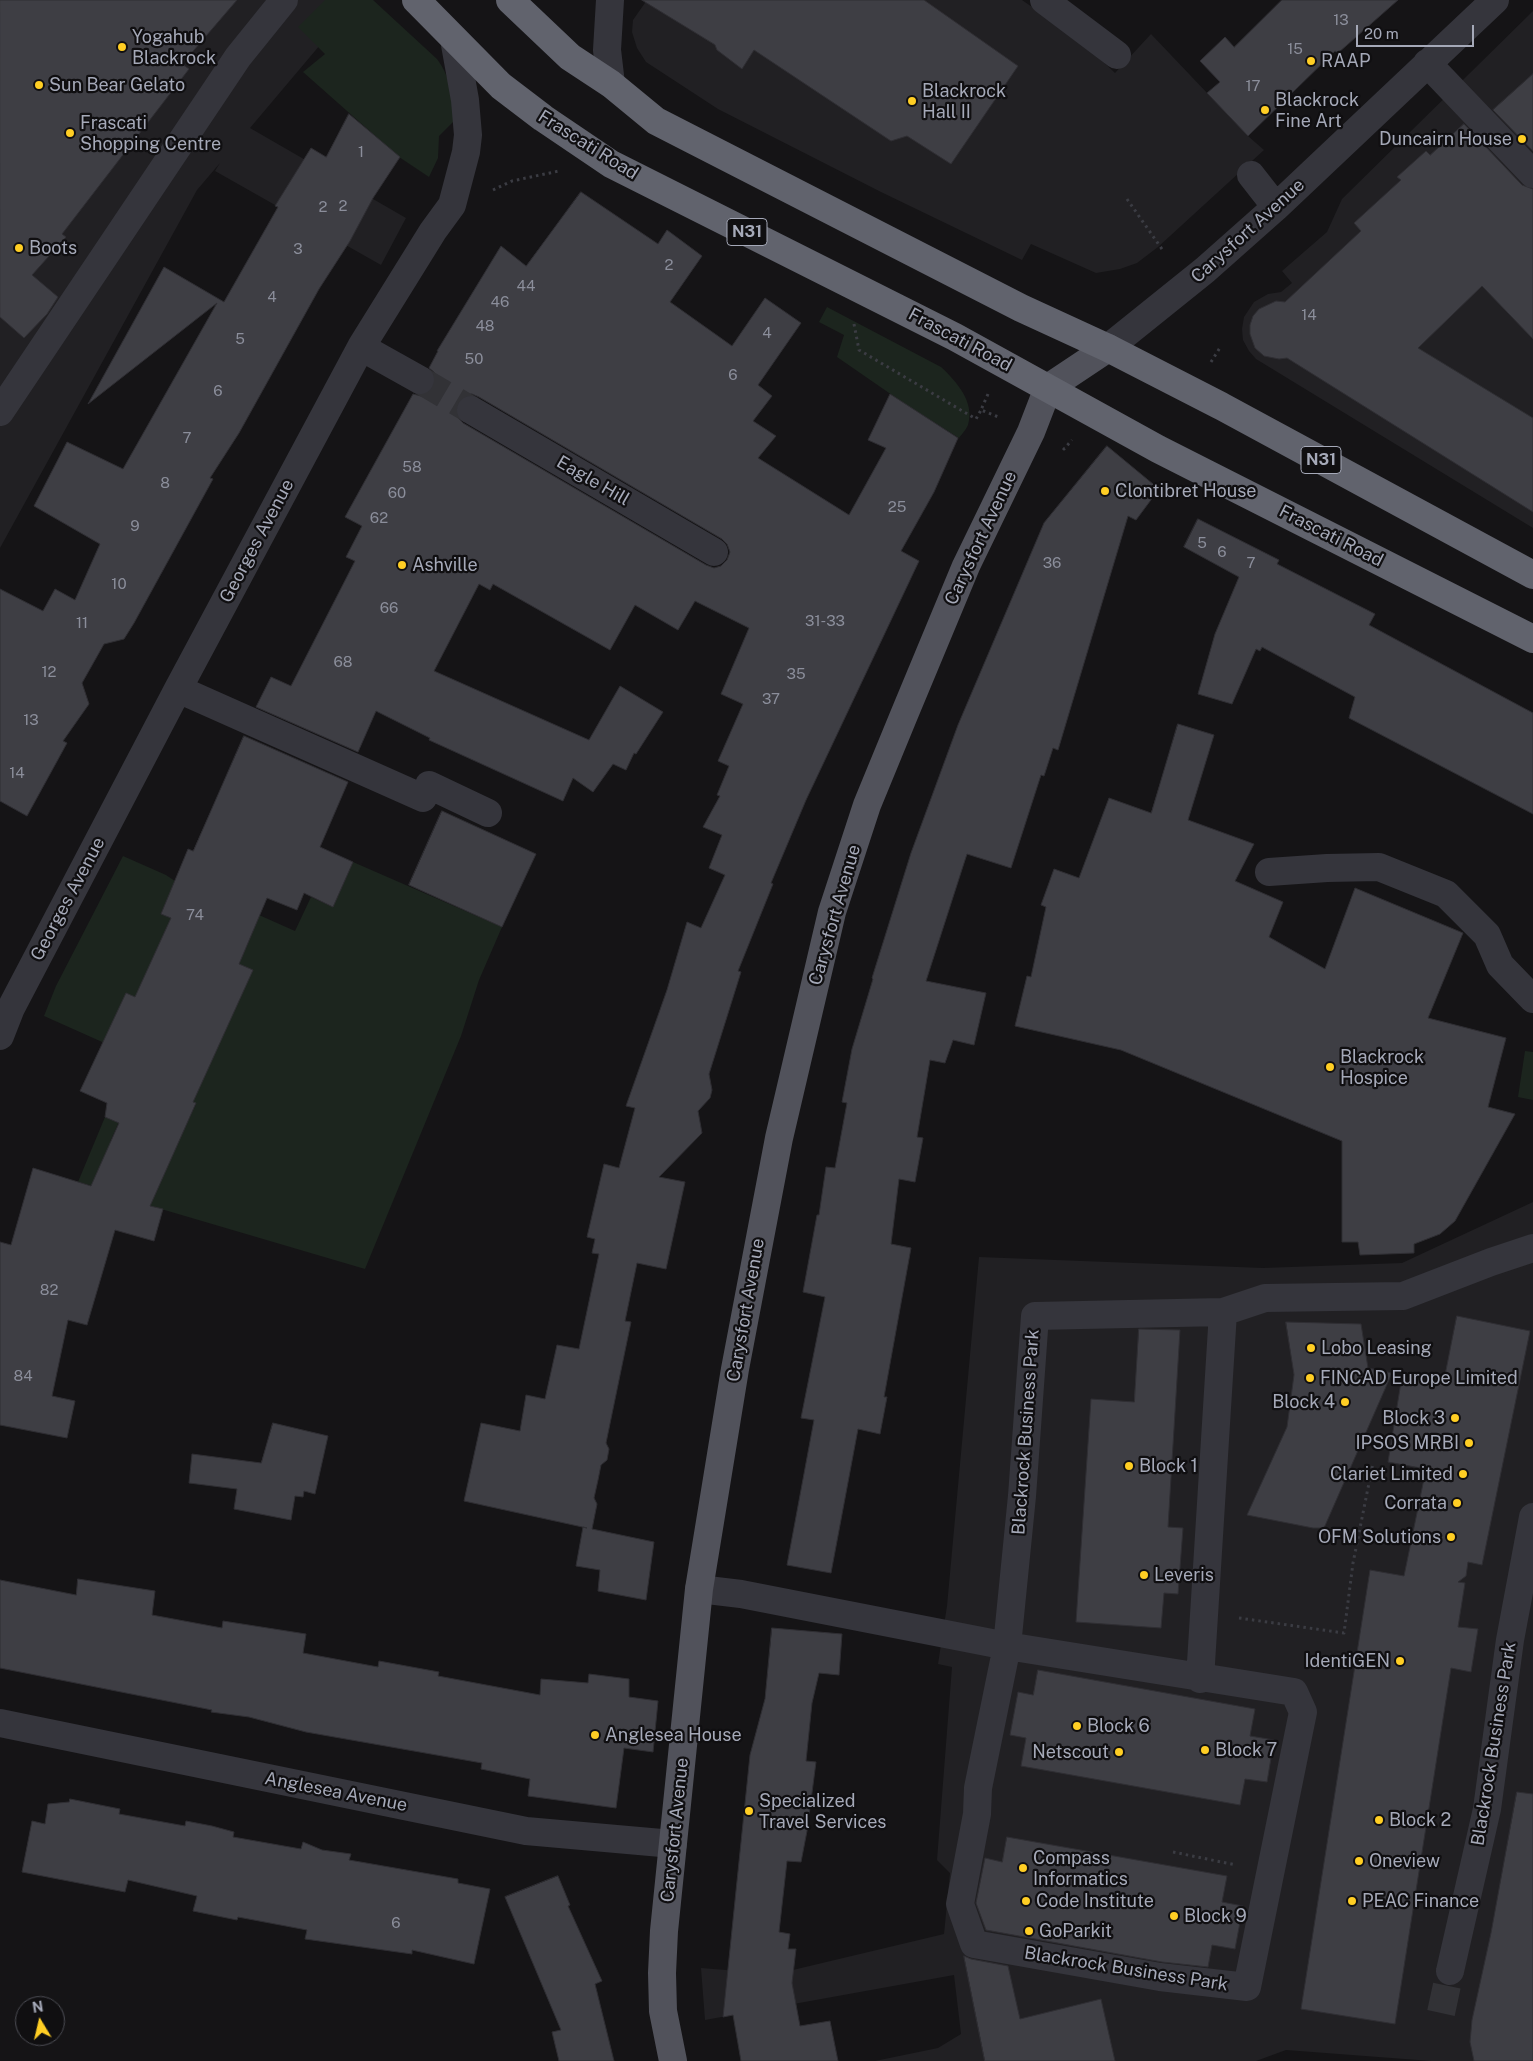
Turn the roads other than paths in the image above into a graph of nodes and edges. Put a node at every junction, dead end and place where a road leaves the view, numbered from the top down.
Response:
1 (284, 0) edge
2 (416, 0) edge
3 (510, 0) edge
4 (610, 0) edge
5 (1044, 0) edge
6 (1495, 0) edge
7 (454, 39) junction
8 (1117, 54) dead end
9 (1427, 63) junction
10 (610, 84) junction
11 (1533, 174) edge
12 (1251, 175) dead end
13 (1276, 207) junction
14 (361, 347) junction
15 (1108, 348) junction
16 (420, 380) tunnel mouth
17 (1048, 388) junction
18 (471, 410) tunnel mouth
19 (0, 412) edge
20 (714, 552) dead end
21 (1533, 575) edge
22 (1533, 639) edge
23 (178, 689) junction
24 (488, 813) dead end
25 (1269, 872) dead end
26 (1533, 998) edge
27 (6, 1006) edge
28 (0, 1036) edge
29 (1533, 1248) edge
30 (1223, 1312) junction
31 (1533, 1516) edge
32 (699, 1589) junction
33 (1007, 1646) junction
34 (1200, 1679) junction
35 (0, 1724) edge
36 (674, 1844) junction
37 (1450, 1971) tunnel mouth
38 (673, 2061) edge

1 - 19 street
2 - 7 highway, Frascati Road / N31
3 - 10 highway, N31
4 - 10 street
5 - 8 street
6 - 9 street, Carysfort Avenue
7 - 14 street, Georges Avenue
7 - 17 highway, Frascati Road / N31
9 - 11 street
9 - 13 street, Carysfort Avenue
10 - 15 highway, N31
12 - 13 street
13 - 15 street, Carysfort Avenue
14 - 16 street
14 - 23 street, Georges Avenue
15 - 17 main road, Carysfort Avenue
15 - 21 highway, N31
17 - 22 highway, Frascati Road / N31
17 - 32 main road, Carysfort Avenue
18 - 20 street, Eagle Hill
23 - 24 street
23 - 27 street, Georges Avenue
25 - 26 street
27 - 28 street, Georges Avenue
29 - 30 street, Blackrock Business Park
30 - 33 street, Blackrock Business Park
30 - 34 street
31 - 37 street, Blackrock Business Park
32 - 33 street, Blackrock Business Park
32 - 36 main road, Carysfort Avenue
33 - 34 street, Blackrock Business Park
33 - 34 street, Blackrock Business Park
35 - 36 street, Anglesea Avenue
36 - 38 main road, Carysfort Avenue

